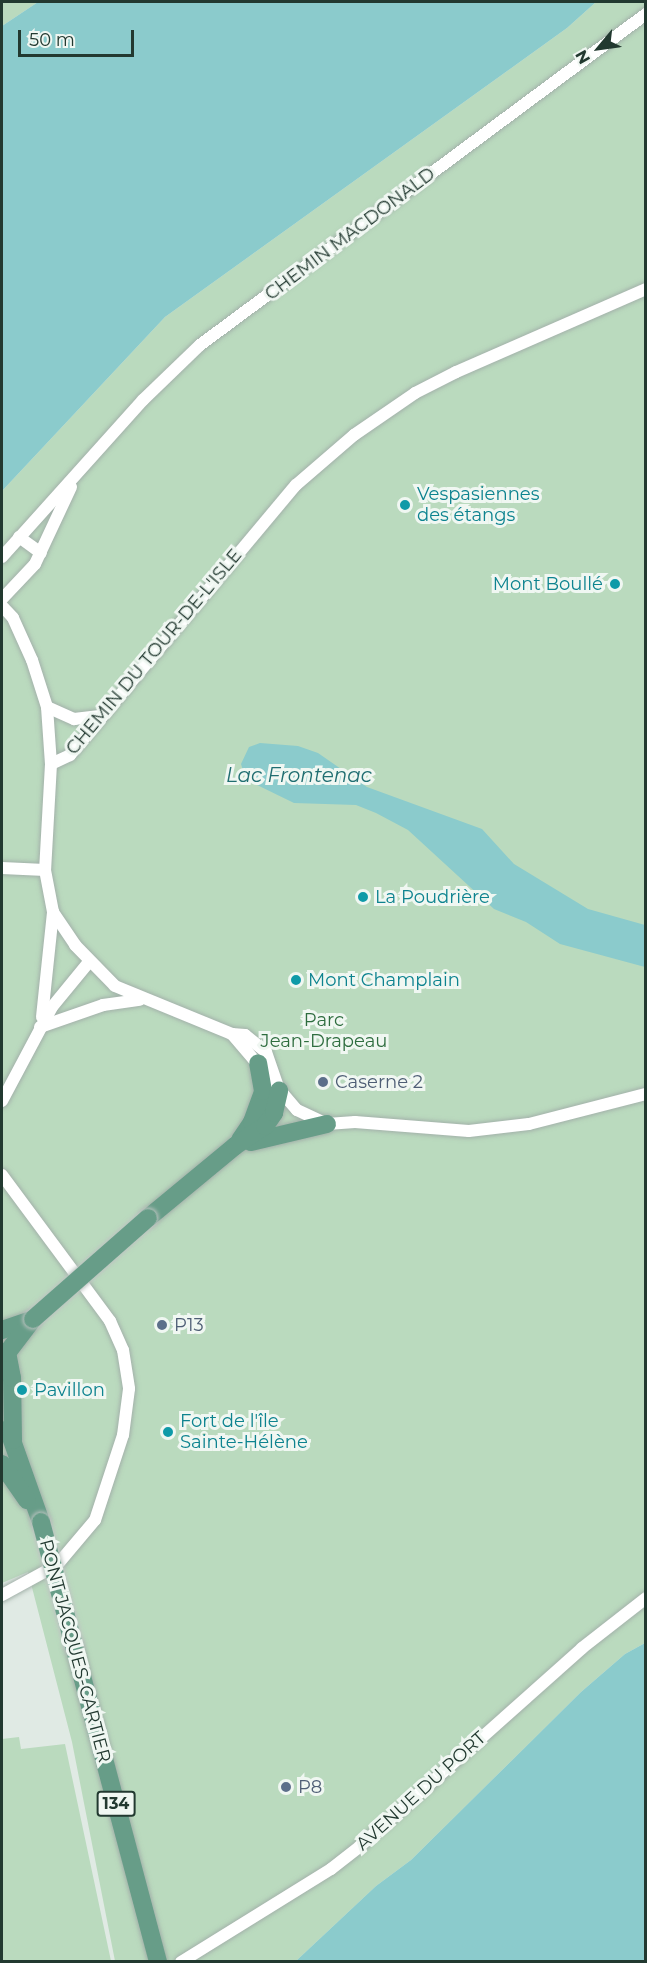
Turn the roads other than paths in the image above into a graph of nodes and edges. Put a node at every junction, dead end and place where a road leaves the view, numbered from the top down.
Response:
1 (645, 14) edge
2 (645, 289) edge
3 (75, 478) junction
4 (19, 537) junction
5 (41, 553) junction
6 (2, 557) edge
7 (2, 599) edge
8 (2, 606) edge
9 (47, 707) junction
10 (99, 716) junction
11 (51, 764) junction
12 (2, 868) edge
13 (45, 870) junction
14 (53, 912) junction
15 (89, 962) junction
16 (145, 999) junction
17 (40, 1027) junction
18 (232, 1034) junction
19 (258, 1063) junction
20 (279, 1091) junction
21 (645, 1094) edge
22 (2, 1101) edge
23 (327, 1124) junction
24 (235, 1146) junction
25 (2, 1175) edge
26 (33, 1319) junction
27 (2, 1330) edge
28 (2, 1413) edge
29 (13, 1440) junction
30 (2, 1464) edge
31 (41, 1522) junction
32 (2, 1595) edge
33 (645, 1598) edge
34 (158, 1962) edge
35 (181, 1962) edge

1 - 3 street, CHEMIN MACDONALD
2 - 10 street, CHEMIN DU TOUR-DE-L'ISLE
3 - 4 street, CHEMIN MACDONALD
3 - 5 street, CHEMIN MACDONALD
4 - 5 street
4 - 6 street, CHEMIN MACDONALD
5 - 7 street, CHEMIN MACDONALD
8 - 9 street
9 - 10 street
9 - 11 street
10 - 11 street, CHEMIN DU TOUR-DE-L'ISLE
11 - 13 street, CHEMIN DU TOUR-DE-L'ISLE
12 - 13 street
13 - 14 street, CHEMIN DU TOUR-DE-L'ISLE
14 - 15 street, CHEMIN DU TOUR-DE-L'ISLE
14 - 17 street
15 - 16 street, CHEMIN DU TOUR-DE-L'ISLE
15 - 17 street
16 - 17 street
16 - 18 street, CHEMIN DU TOUR-DE-L'ISLE
17 - 22 street
18 - 19 street, CHEMIN DU TOUR-DE-L'ISLE
18 - 20 street
19 - 20 street, CHEMIN DU TOUR-DE-L'ISLE
19 - 24 main road
20 - 23 street, CHEMIN DU TOUR-DE-L'ISLE
20 - 24 main road
21 - 23 street, CHEMIN DU TOUR-DE-L'ISLE
23 - 24 main road
24 - 26 main road, bridge
25 - 32 street
26 - 27 main road
26 - 29 main road
28 - 29 main road, PONT JACQUES-CARTIER / 134
29 - 31 main road, PONT JACQUES-CARTIER / 134
30 - 31 main road
31 - 34 main road, PONT JACQUES-CARTIER / 134, bridge
33 - 35 street, AVENUE DU PORT

